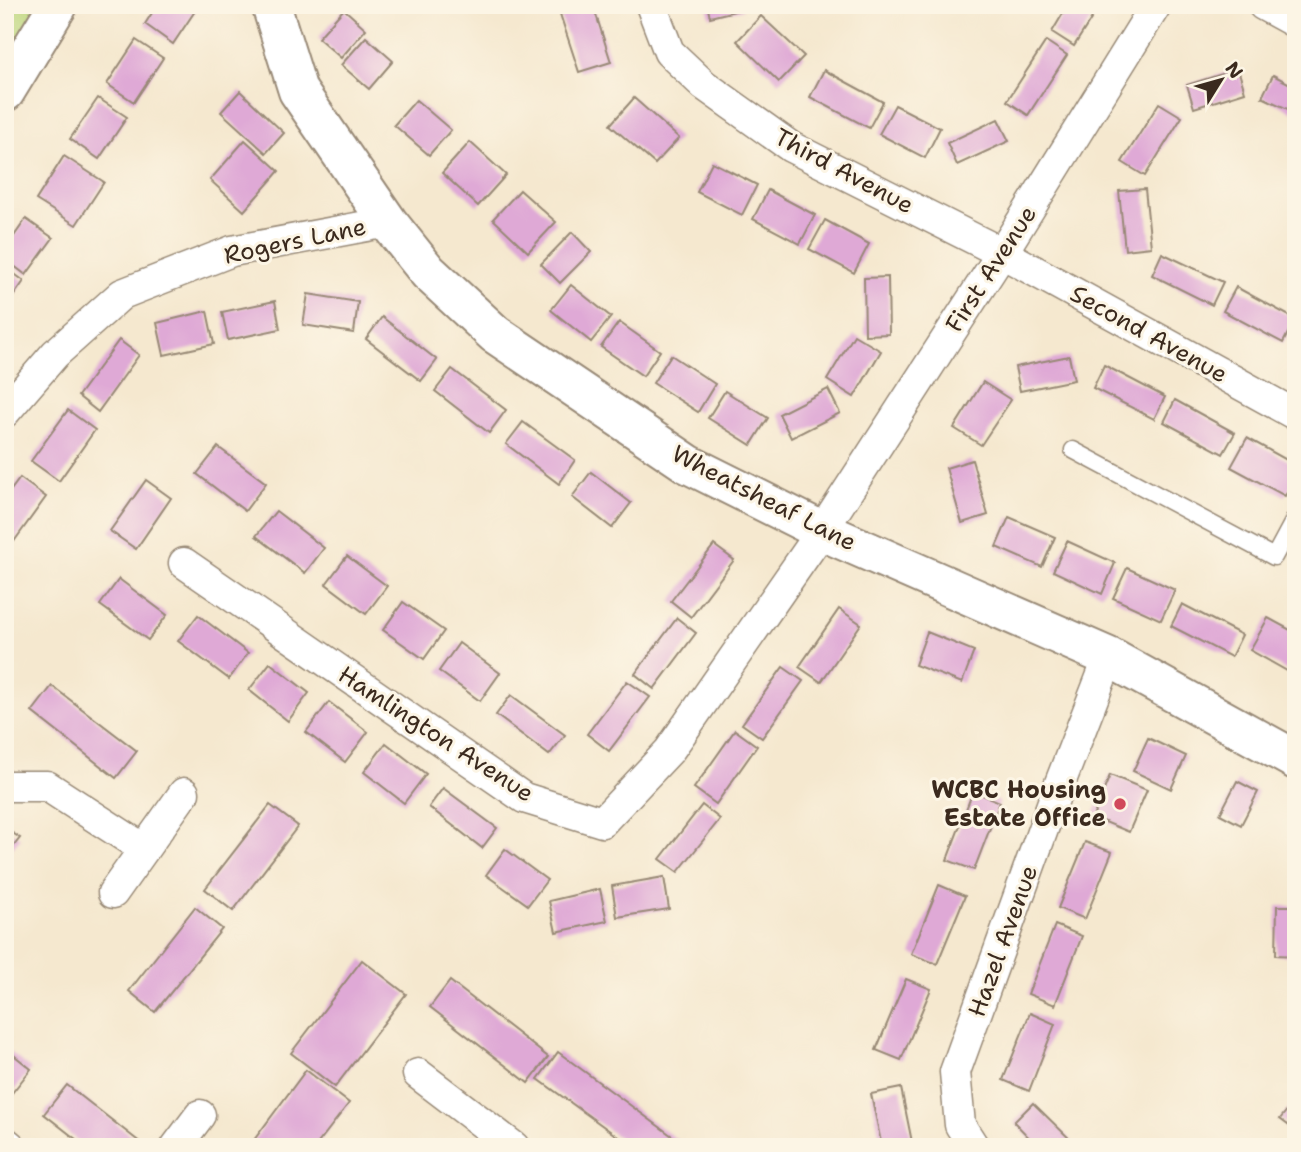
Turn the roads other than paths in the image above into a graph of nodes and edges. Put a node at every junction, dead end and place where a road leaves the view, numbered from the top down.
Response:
1 (58, 5) edge
2 (271, 5) edge
3 (652, 5) edge
4 (1156, 5) edge
5 (1263, 5) edge
6 (1296, 23) edge
7 (5, 92) edge
8 (388, 222) junction
9 (1002, 253) junction
10 (5, 412) edge
11 (1296, 415) edge
12 (1073, 450) dead end
13 (1296, 516) edge
14 (822, 531) junction
15 (184, 564) dead end
16 (1109, 657) junction
17 (1296, 760) edge
18 (5, 786) edge
19 (184, 793) dead end
20 (144, 849) junction
21 (113, 892) dead end
22 (418, 1074) dead end
23 (200, 1115) dead end
24 (5, 1142) edge
25 (11, 1147) edge
26 (176, 1147) edge
27 (514, 1147) edge
28 (974, 1147) edge

1 - 7 street
2 - 8 street, Wheatsheaf Lane
3 - 9 street, Third Avenue
4 - 9 street, First Avenue
5 - 6 street
8 - 10 street, Rogers Lane
8 - 14 street, Wheatsheaf Lane
9 - 11 street, Second Avenue
9 - 14 street, First Avenue
12 - 13 lane
14 - 15 street, Hamlington Avenue
14 - 16 street, Wheatsheaf Lane
16 - 17 street, Wheatsheaf Lane
16 - 28 street, Hazel Avenue
18 - 20 street
19 - 20 street
20 - 21 street
22 - 27 street
23 - 26 street
24 - 25 street

